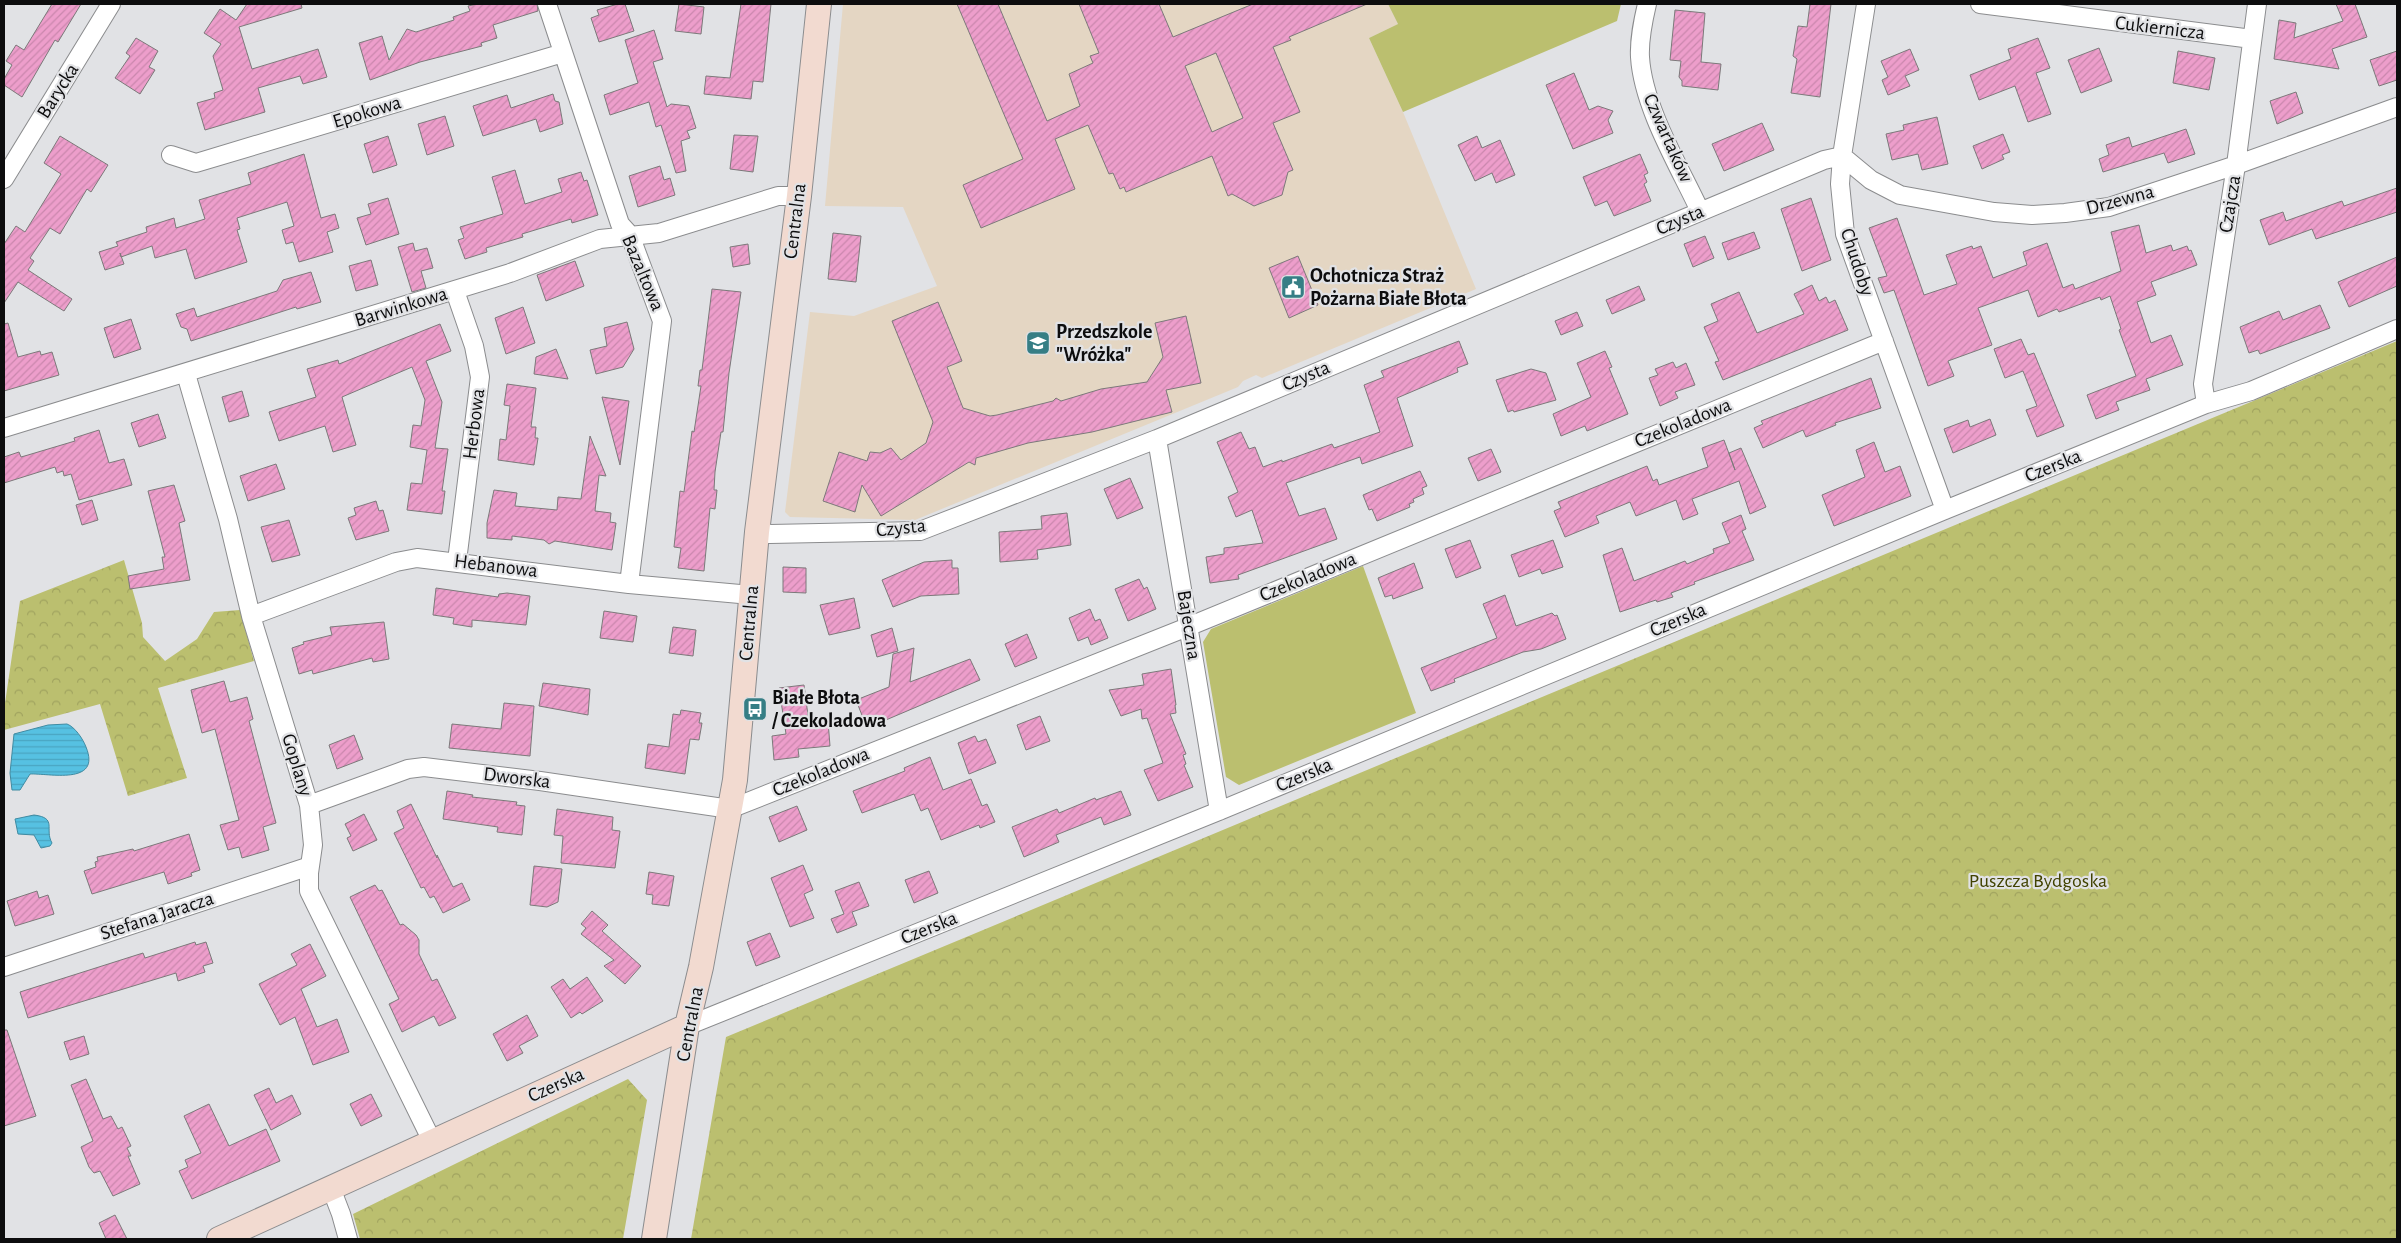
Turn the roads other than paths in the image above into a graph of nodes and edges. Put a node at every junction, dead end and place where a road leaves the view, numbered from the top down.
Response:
1 (112, 4) edge
2 (547, 4) edge
3 (819, 4) edge
4 (1647, 4) edge
5 (1866, 4) edge
6 (1980, 4) edge
7 (2257, 4) edge
8 (2063, 10) edge
9 (2252, 39) junction
10 (563, 53) junction
11 (2397, 107) edge
12 (172, 154) dead end
13 (1842, 156) junction
14 (2236, 165) junction
15 (4, 179) edge
16 (799, 196) junction
17 (1700, 211) junction
18 (630, 235) junction
19 (455, 291) junction
20 (2397, 328) edge
21 (1884, 341) junction
22 (186, 374) junction
23 (2206, 404) junction
24 (4, 428) edge
25 (1157, 439) junction
26 (1945, 510) junction
27 (756, 532) junction
28 (457, 561) junction
29 (630, 584) junction
30 (751, 595) junction
31 (251, 616) junction
32 (1190, 626) junction
33 (309, 805) junction
34 (730, 809) junction
35 (1219, 811) junction
36 (310, 866) junction
37 (4, 967) edge
38 (688, 1026) junction
39 (432, 1141) junction
40 (330, 1188) junction
41 (219, 1239) edge
42 (348, 1239) edge
43 (654, 1239) edge

1 - 15 street, Barycka
2 - 10 street, Bazaltowa
3 - 16 street, Centralna
4 - 17 street, Czwartaków
5 - 13 street, Chudoby
6 - 8 street, Cukiernicza
7 - 9 street, Czajcza
8 - 9 street, Cukiernicza
9 - 14 street, Czajcza
10 - 12 street, Epokowa
10 - 18 street, Bazaltowa
11 - 14 street, Drzewna
13 - 14 street, Drzewna
13 - 17 street, Czysta
13 - 21 street, Chudoby
14 - 23 street, Czajcza
16 - 18 street, Barwinkowa
16 - 27 street, Centralna
17 - 25 street, Czysta
18 - 19 street, Barwinkowa
18 - 29 street, Bazaltowa
19 - 22 street, Barwinkowa
19 - 28 street, Herbowa
20 - 23 street, Czerska
21 - 26 street, Chudoby
21 - 32 street, Czekoladowa
22 - 24 street, Barwinkowa
22 - 31 street, Goplany
23 - 26 street, Czerska
25 - 27 street, Czysta
25 - 32 street, Bajeczna
26 - 35 street, Czerska
27 - 30 street, Centralna
28 - 29 street, Hebanowa
28 - 31 street, Hebanowa
29 - 30 street, Hebanowa
30 - 34 street, Centralna
31 - 33 street, Goplany
32 - 34 street, Czekoladowa
32 - 35 street, Bajeczna
33 - 34 street, Dworska
33 - 36 street, Goplany
34 - 38 street, Centralna
35 - 38 street, Czerska
36 - 37 street, Stefana Jaracza
36 - 39 street, Goplany
38 - 39 street, Czerska
38 - 43 street, Centralna
39 - 40 street, Czerska
40 - 41 street, Czerska
40 - 42 street

